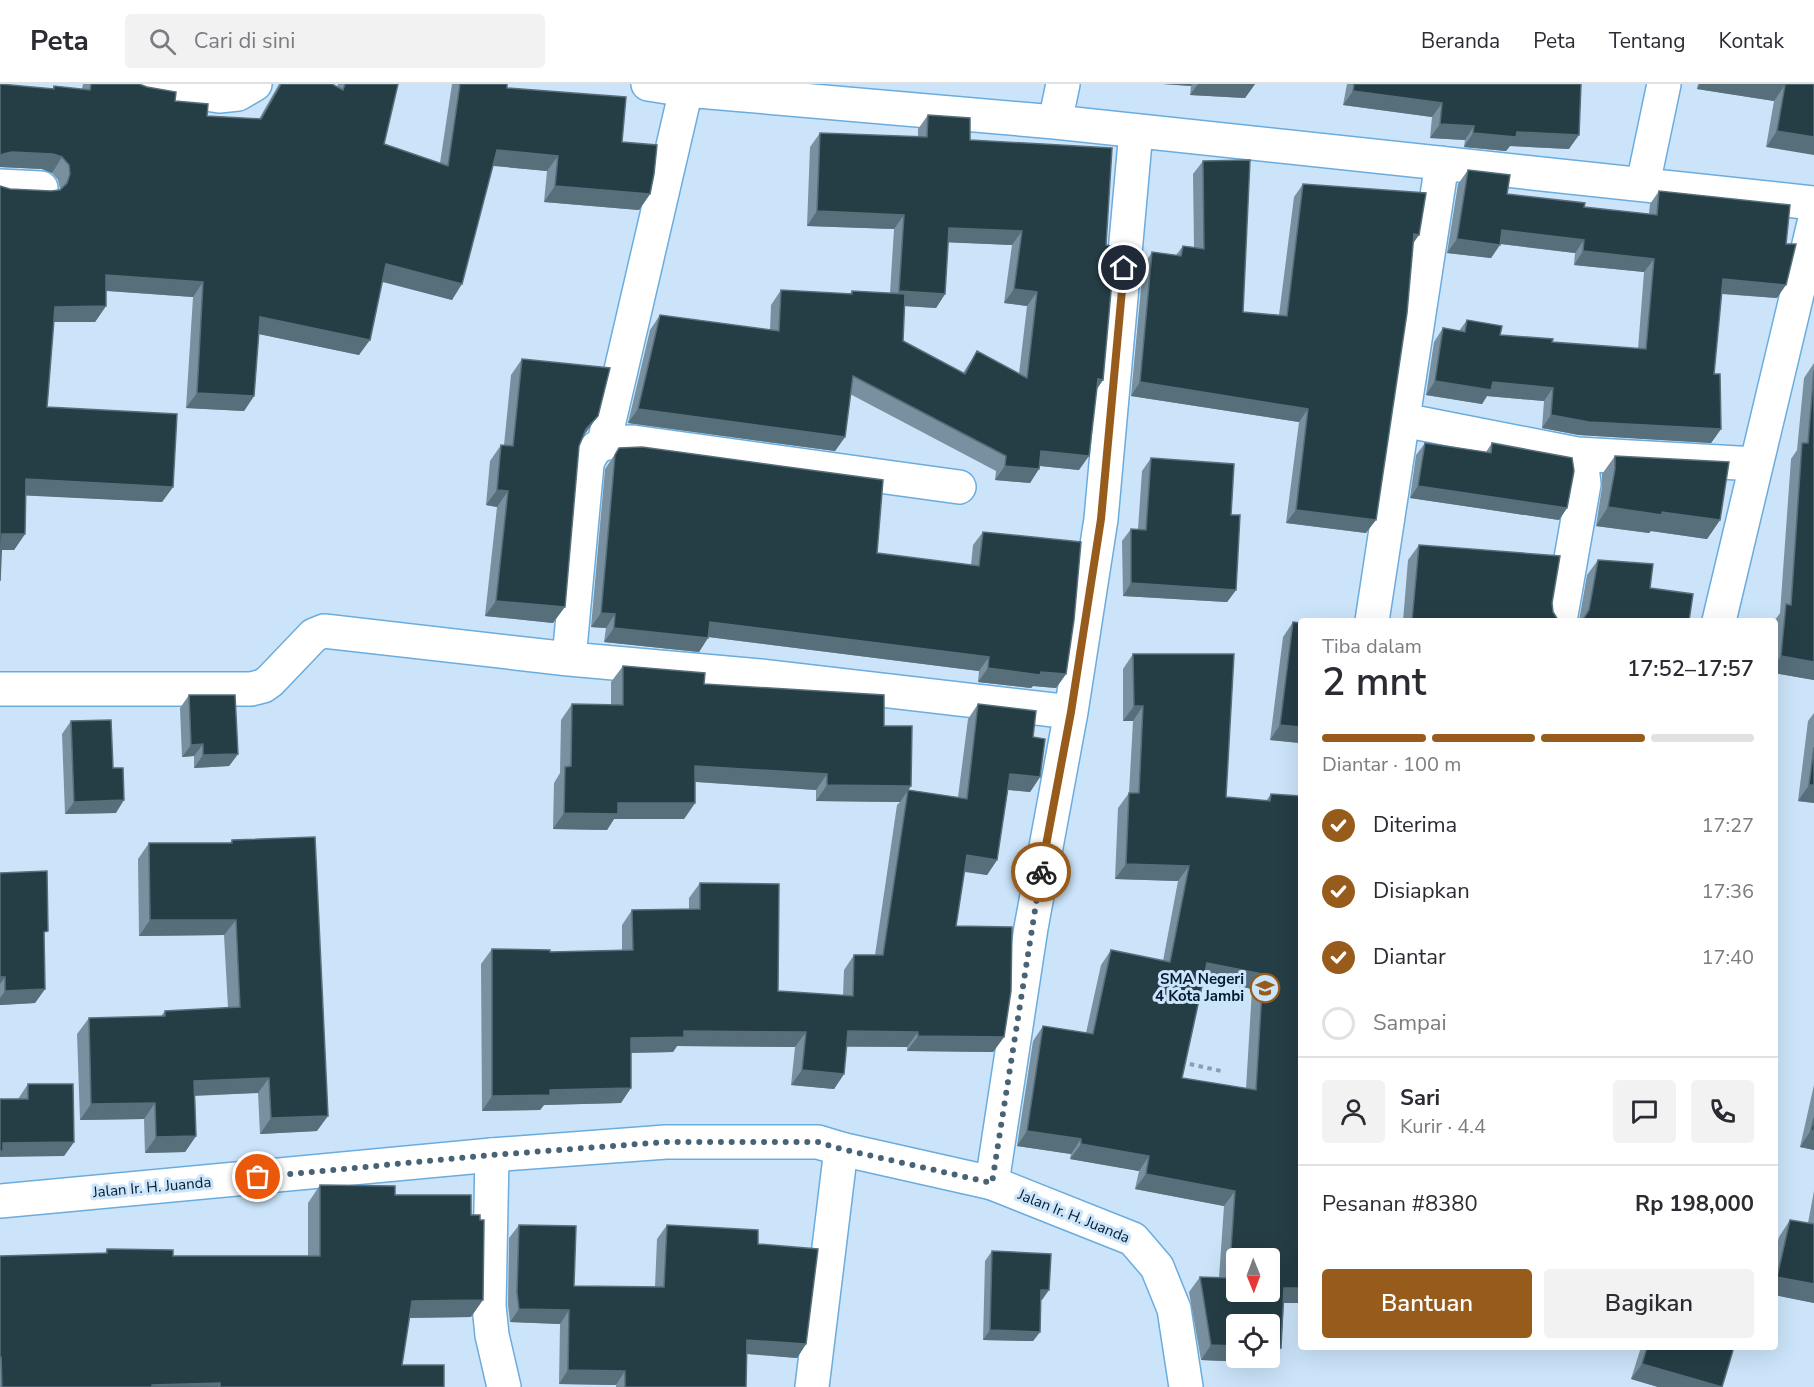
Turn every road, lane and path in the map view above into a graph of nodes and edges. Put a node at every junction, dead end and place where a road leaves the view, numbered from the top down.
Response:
1 (139, 84) edge
2 (255, 84) edge
3 (648, 84) edge
4 (1063, 84) edge
5 (1664, 84) edge
6 (687, 90) junction
7 (1055, 122) junction
8 (1136, 131) junction
9 (1442, 163) junction
10 (1643, 184) junction
11 (0, 186) edge
12 (41, 188) edge
13 (1814, 203) edge
14 (1814, 223) edge
15 (1403, 420) junction
16 (604, 443) junction
17 (1577, 454) junction
18 (1756, 464) junction
19 (959, 487) dead end
20 (1372, 618) edge
21 (1561, 618) edge
22 (1720, 618) edge
23 (569, 659) junction
24 (0, 689) edge
25 (1071, 712) junction
26 (1175, 1061) edge
27 (1221, 1071) dead end
28 (841, 1149) junction
29 (492, 1155) junction
30 (992, 1183) junction
31 (0, 1201) edge
32 (504, 1387) edge
33 (812, 1387) edge
34 (1186, 1387) edge

1 - 2 street
3 - 6 street
4 - 7 street
5 - 10 street
6 - 7 street
6 - 16 street
7 - 8 street
8 - 9 street
8 - 25 street
9 - 10 street
9 - 15 street
10 - 13 street
11 - 12 street
14 - 18 street
15 - 17 street
15 - 20 street
16 - 19 street
16 - 23 street
17 - 18 street
17 - 21 street
18 - 22 street
23 - 24 street
23 - 25 street
25 - 30 street
26 - 27 path
28 - 29 street, Jalan Ir. H. Juanda
28 - 30 street, Jalan Ir. H. Juanda
28 - 33 street
29 - 31 street, Jalan Ir. H. Juanda
29 - 32 street
30 - 34 street, Jalan Ir. H. Juanda

